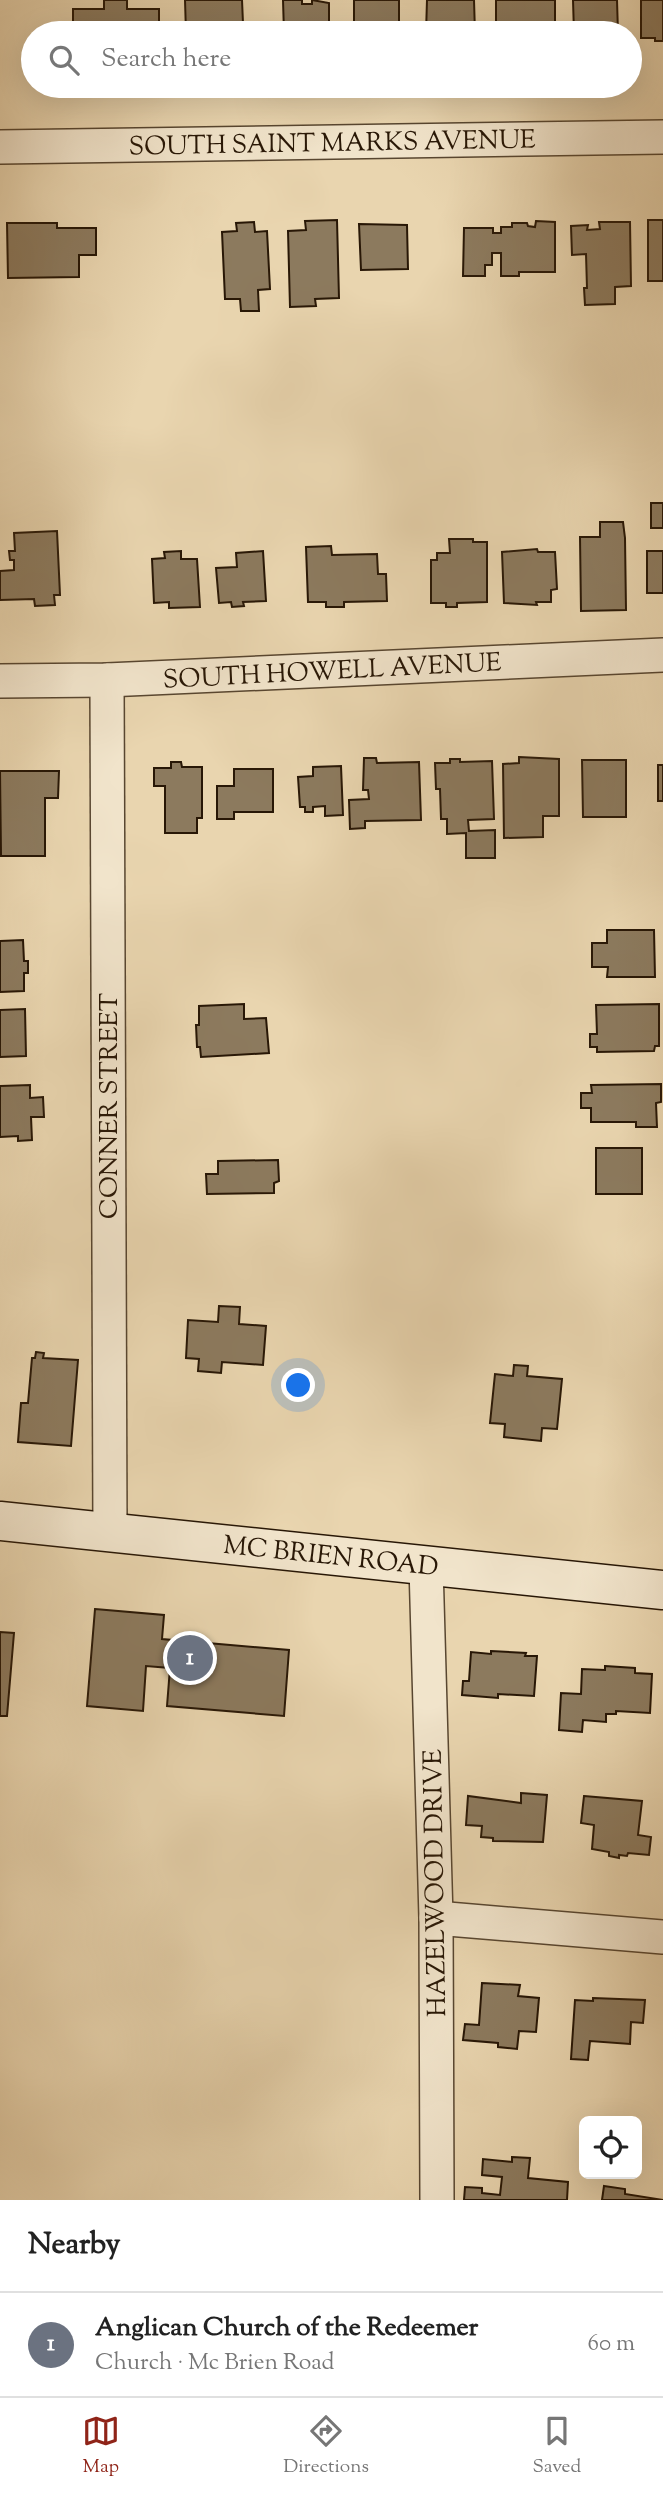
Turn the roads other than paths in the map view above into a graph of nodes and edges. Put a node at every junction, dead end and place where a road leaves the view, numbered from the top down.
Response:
1 (663, 136) edge
2 (0, 147) edge
3 (663, 655) edge
4 (107, 680) junction
5 (0, 681) edge
6 (0, 1521) edge
7 (110, 1531) junction
8 (426, 1566) junction
9 (663, 1590) edge
10 (436, 1918) junction
11 (663, 1937) edge
12 (437, 2200) edge

1 - 2 street, SOUTH SAINT MARKS AVENUE
3 - 4 street, SOUTH HOWELL AVENUE
4 - 5 street, SOUTH HOWELL AVENUE
4 - 7 street, CONNER STREET
6 - 7 street, MC BRIEN ROAD
7 - 8 street, MC BRIEN ROAD
8 - 9 street, MC BRIEN ROAD
8 - 10 street, HAZELWOOD DRIVE
10 - 11 street
10 - 12 street, HAZELWOOD DRIVE

